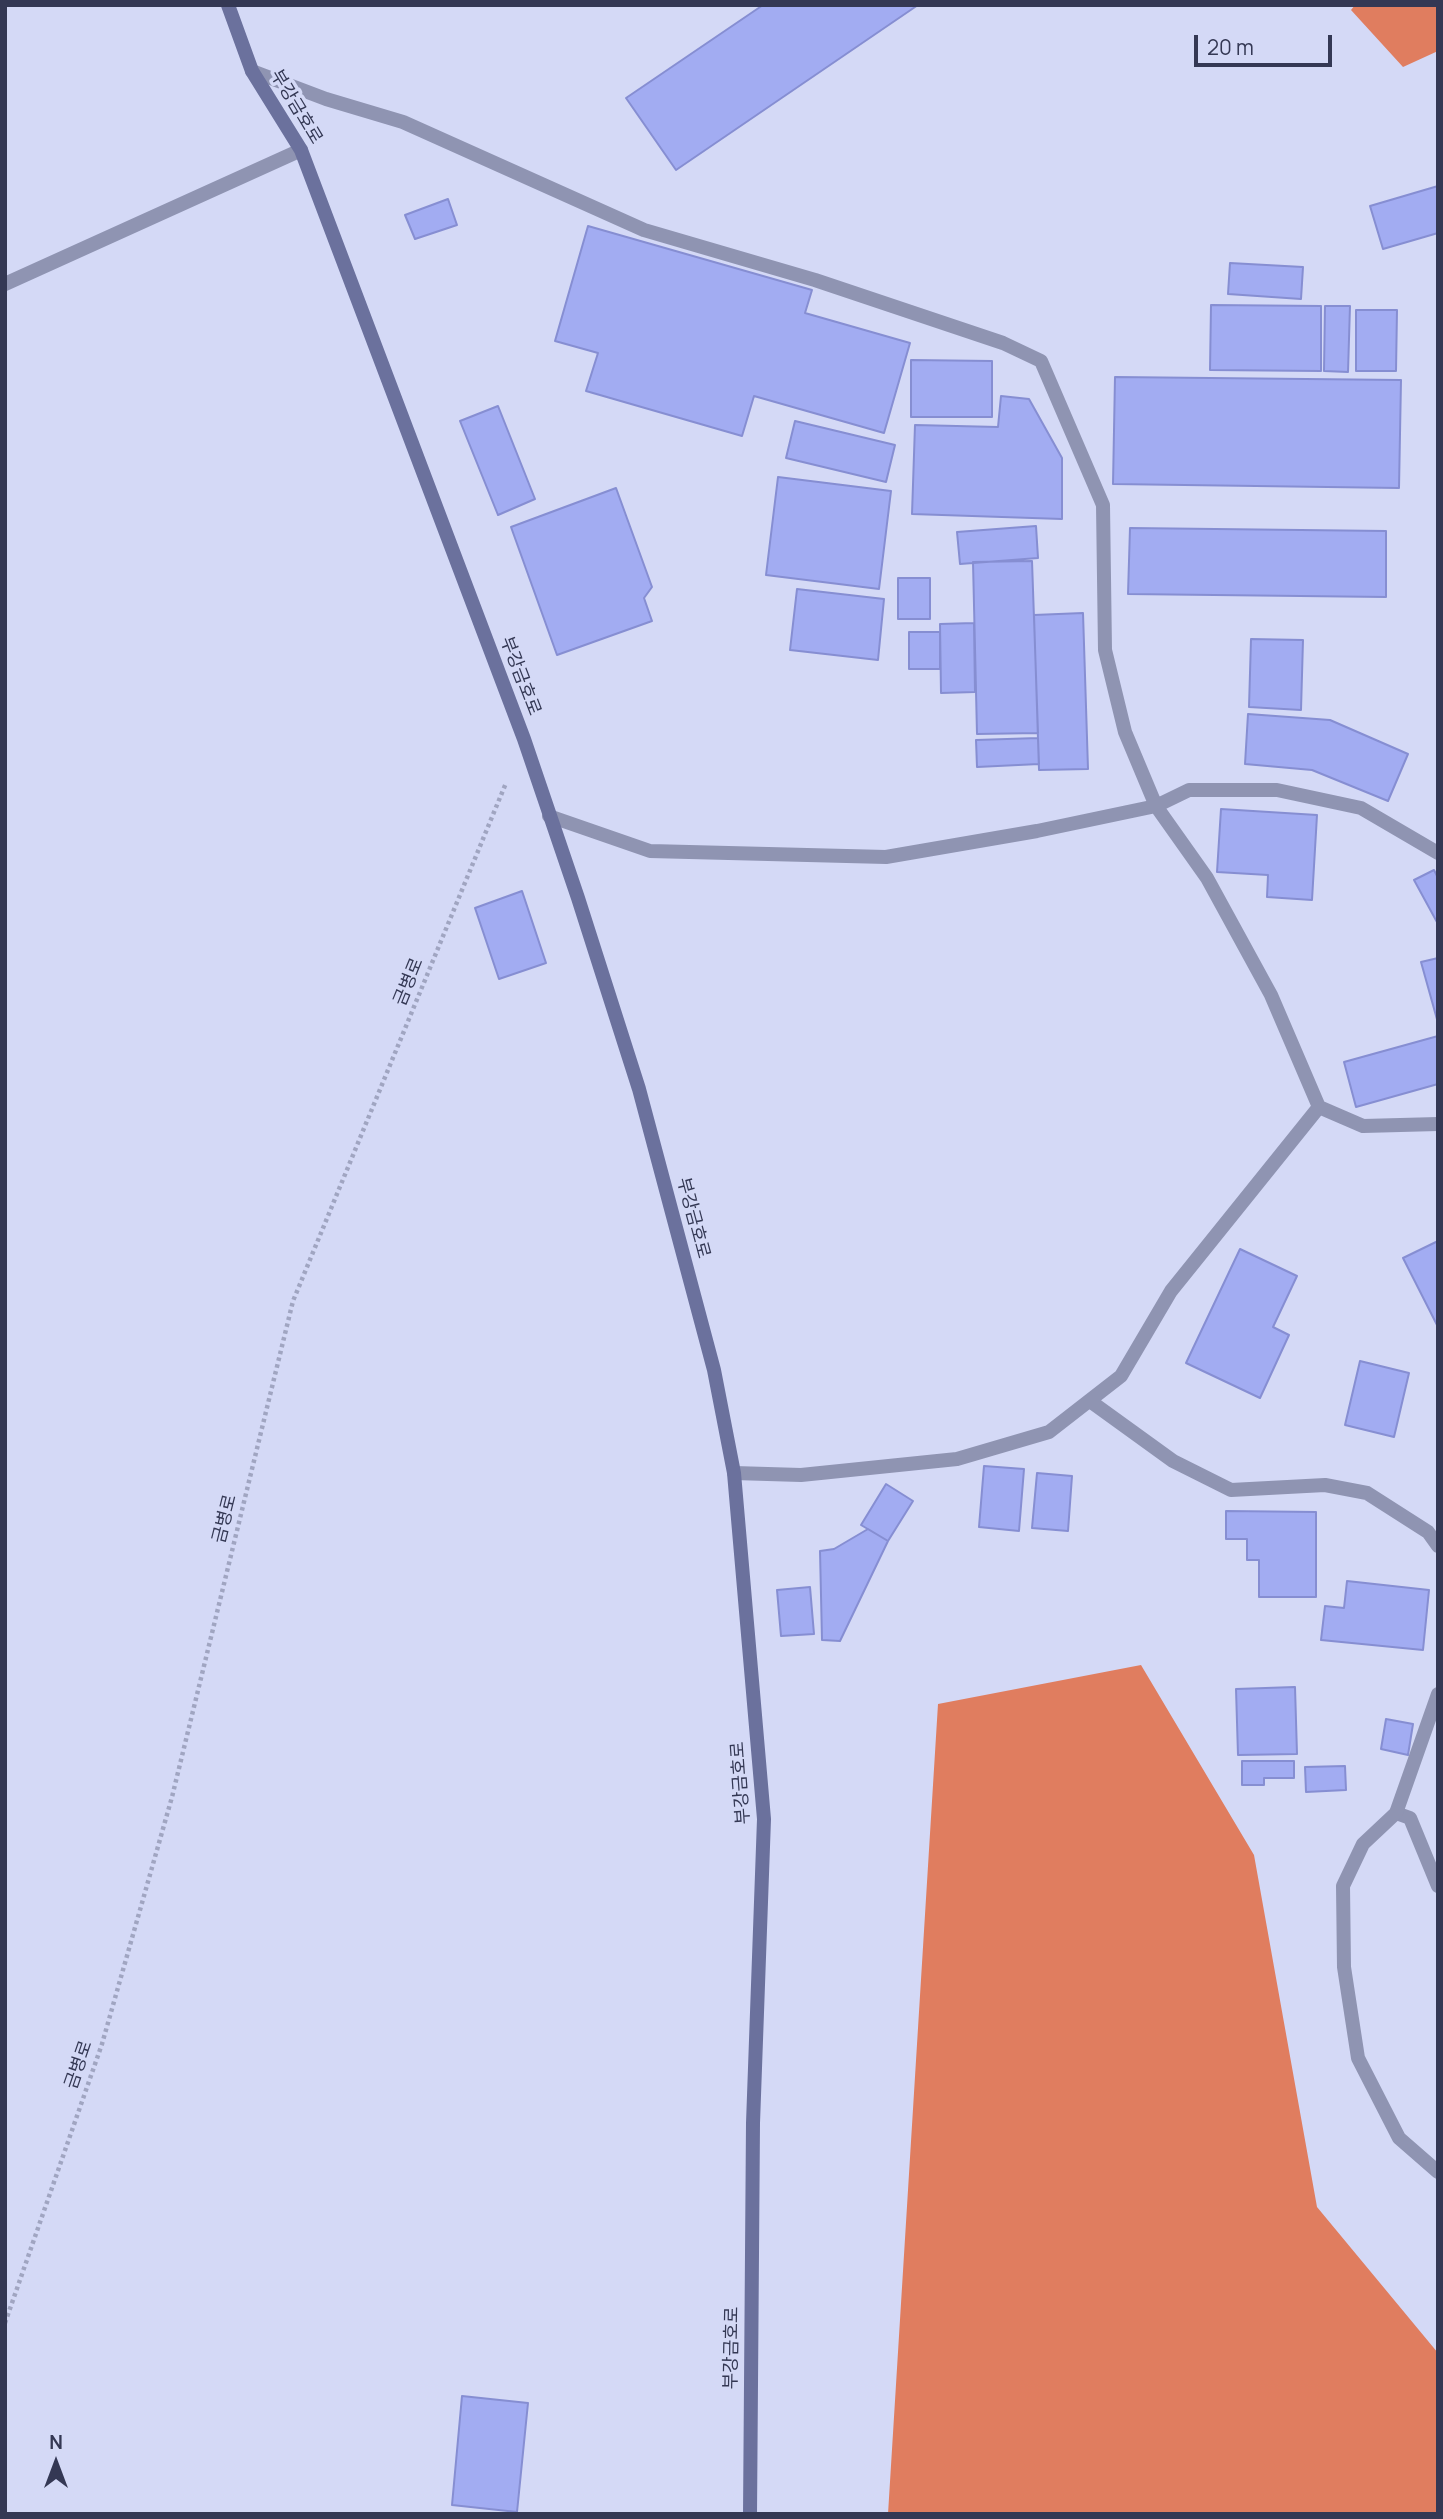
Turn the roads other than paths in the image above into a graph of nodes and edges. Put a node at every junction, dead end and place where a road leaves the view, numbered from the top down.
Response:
1 (228, 5) edge
2 (252, 71) junction
3 (301, 150) junction
4 (5, 284) edge
5 (1156, 806) junction
6 (549, 816) junction
7 (1438, 853) edge
8 (1319, 1107) junction
9 (1438, 1124) edge
10 (1090, 1401) junction
11 (734, 1473) junction
12 (1438, 1546) edge
13 (1438, 1694) edge
14 (1396, 1813) junction
15 (1438, 1886) edge
16 (1438, 2172) edge
17 (750, 2514) edge

1 - 2 street, 부강금호로
2 - 3 street, 부강금호로
2 - 5 street
3 - 4 street
3 - 6 street, 부강금호로
5 - 6 street
5 - 7 street
5 - 8 street
6 - 11 street, 부강금호로
8 - 9 street
8 - 10 street
10 - 11 street
10 - 12 street
11 - 17 street, 부강금호로
13 - 14 street
14 - 15 street
14 - 16 street

